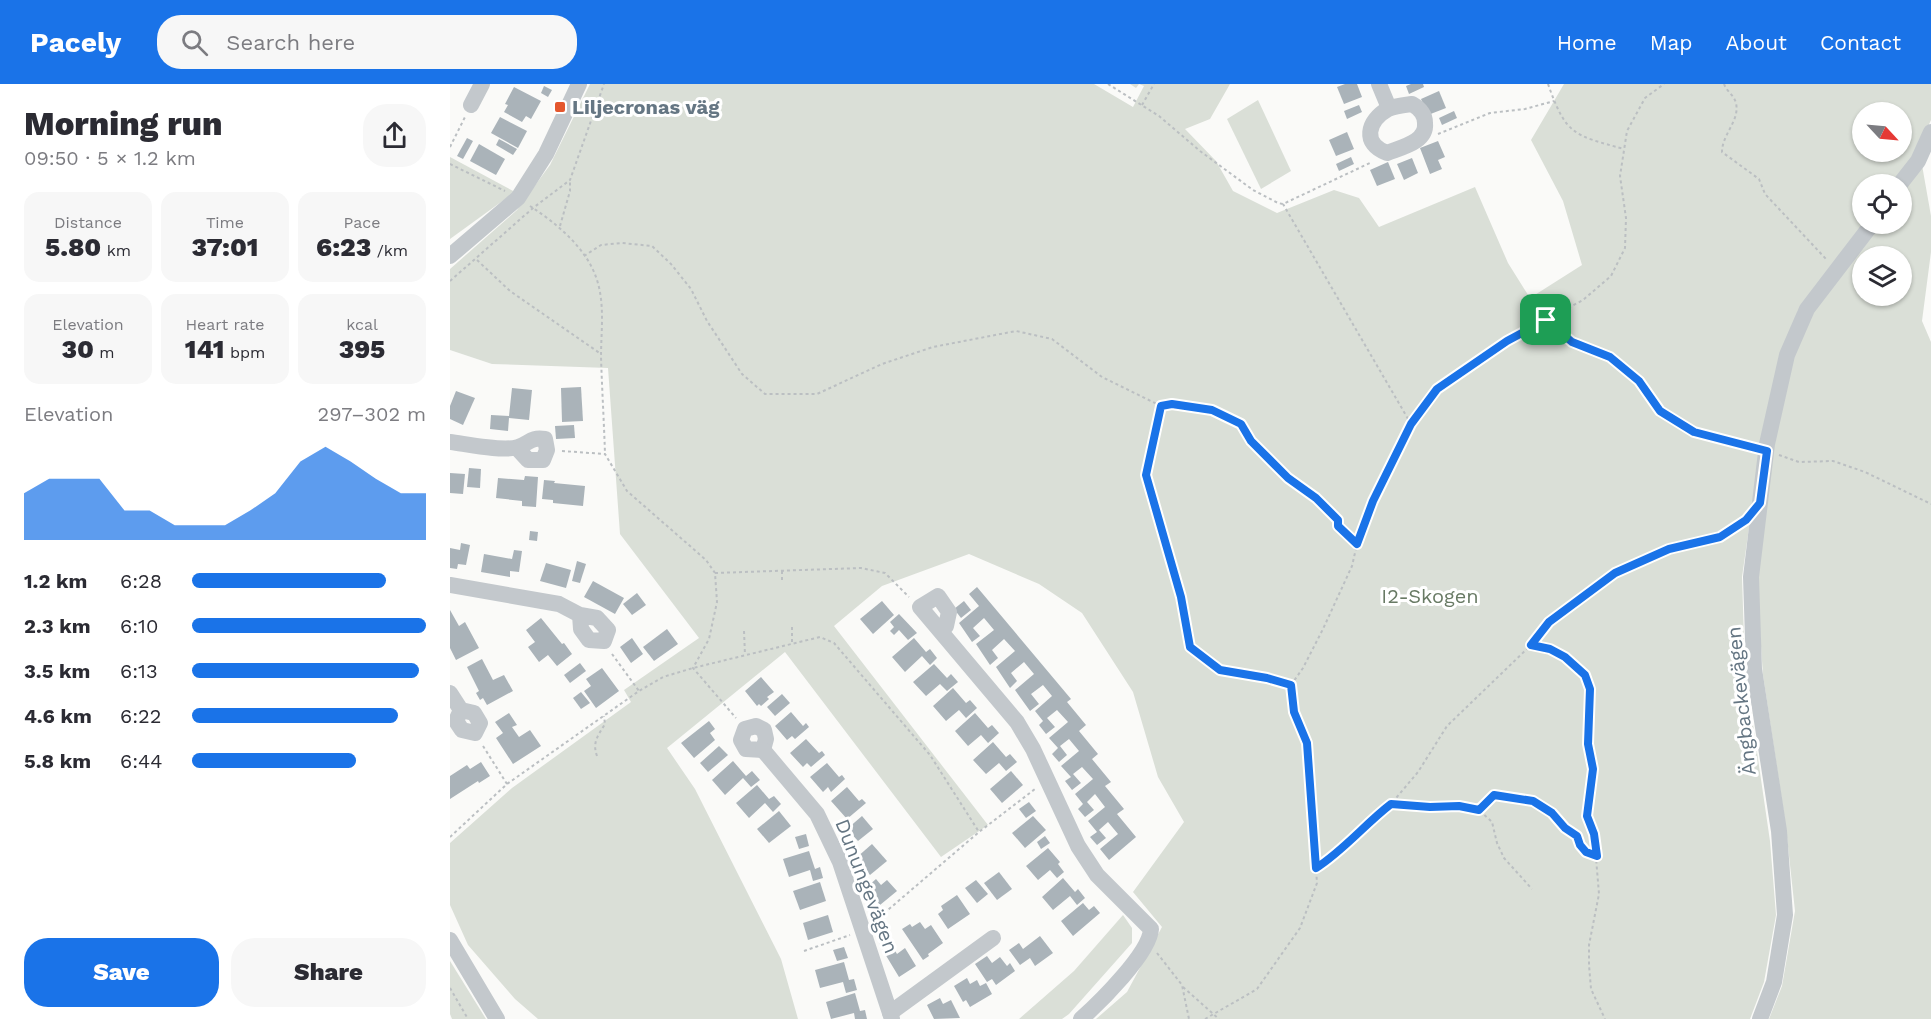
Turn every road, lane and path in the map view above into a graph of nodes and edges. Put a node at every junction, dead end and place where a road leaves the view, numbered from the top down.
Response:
1 (482, 84) edge
2 (579, 84) edge
3 (604, 84) edge
4 (1108, 84) edge
5 (1154, 84) edge
6 (1379, 84) edge
7 (1548, 84) edge
8 (1664, 84) edge
9 (1724, 84) edge
10 (1554, 101) junction
11 (471, 105) joint
12 (1142, 105) junction
13 (1389, 108) junction
14 (580, 110) dead end
15 (592, 116) junction
16 (1931, 132) edge
17 (1421, 138) junction
18 (450, 147) edge
19 (1624, 150) junction
20 (1387, 153) junction
21 (450, 164) edge
22 (1908, 174) edge
23 (570, 180) junction
24 (518, 198) junction
25 (1283, 204) junction
26 (533, 208) junction
27 (560, 226) junction
28 (1864, 234) edge
29 (450, 256) edge
30 (584, 256) junction
31 (477, 259) junction
32 (1837, 269) junction
33 (450, 281) edge
34 (1546, 320) junction
35 (601, 354) junction
36 (1161, 406) junction
37 (1411, 424) junction
38 (450, 442) edge
39 (547, 450) joint
40 (1767, 451) junction
41 (605, 454) junction
42 (1760, 503) junction
43 (1931, 504) edge
44 (1357, 544) junction
45 (782, 571) junction
46 (715, 573) junction
47 (782, 583) dead end
48 (450, 585) edge
49 (920, 608) joint
50 (792, 627) dead end
51 (744, 631) dead end
52 (604, 641) joint
53 (792, 644) junction
54 (1531, 645) junction
55 (745, 655) junction
56 (693, 668) junction
57 (1291, 685) junction
58 (639, 691) junction
59 (450, 693) edge
60 (604, 716) junction
61 (745, 729) joint
62 (475, 733) joint
63 (597, 756) dead end
64 (1047, 779) junction
65 (507, 784) junction
66 (1391, 804) junction
67 (1479, 810) junction
68 (979, 832) junction
69 (450, 837) edge
70 (1597, 856) junction
71 (1316, 868) junction
72 (1532, 889) dead end
73 (864, 931) junction
74 (993, 938) dead end
75 (450, 940) edge
76 (1145, 945) junction
77 (804, 951) dead end
78 (1182, 985) junction
79 (450, 988) edge
80 (1213, 1014) junction
81 (891, 1016) edge
82 (468, 1019) edge
83 (497, 1019) edge
84 (1081, 1019) edge
85 (1190, 1019) edge
86 (1205, 1019) edge
87 (1219, 1019) edge
88 (1605, 1019) edge
89 (1760, 1019) edge

1 - 11 street
2 - 24 street
3 - 15 path
4 - 12 path
5 - 12 path
6 - 13 street
7 - 10 path
8 - 19 path
9 - 32 path
10 - 17 path
10 - 19 path
11 - 18 path
12 - 25 path
13 - 17 street
13 - 20 street
14 - 15 path
15 - 23 path
16 - 22 street
17 - 20 street
19 - 34 path
20 - 25 path
21 - 24 path
23 - 26 path
23 - 27 path
24 - 26 path
24 - 29 street
25 - 37 path
26 - 27 path
26 - 31 path
27 - 30 path
28 - 32 street, Ängbackevägen
30 - 35 path
30 - 36 path
31 - 33 path
31 - 35 path
32 - 40 street, Ängbackevägen
34 - 37 path
34 - 40 path
35 - 41 path
36 - 44 path
36 - 57 path
37 - 44 path
38 - 39 street
39 - 41 path
40 - 42 street, Ängbackevägen
40 - 43 path
41 - 46 path
42 - 54 path
42 - 89 street, Ängbackevägen
44 - 57 path
45 - 46 path
45 - 47 path
45 - 49 path
46 - 56 path
48 - 52 street
49 - 64 street
50 - 53 path
51 - 55 path
52 - 58 path
53 - 55 path
53 - 68 path
54 - 66 path
54 - 70 path
55 - 56 path
56 - 58 path
56 - 61 path
57 - 71 path
58 - 60 path
59 - 62 street
60 - 63 path
60 - 65 path
61 - 73 street, Dunungevägen
62 - 65 path
64 - 68 path
64 - 76 street
65 - 69 path
66 - 67 path
66 - 71 path
67 - 70 path
67 - 72 path
68 - 73 path
70 - 88 path
71 - 80 path
73 - 77 path
73 - 81 street, Dunungevägen
74 - 81 street
75 - 83 street
76 - 78 path
76 - 84 street
78 - 80 path
78 - 85 path
79 - 82 path
80 - 86 path
80 - 87 path

